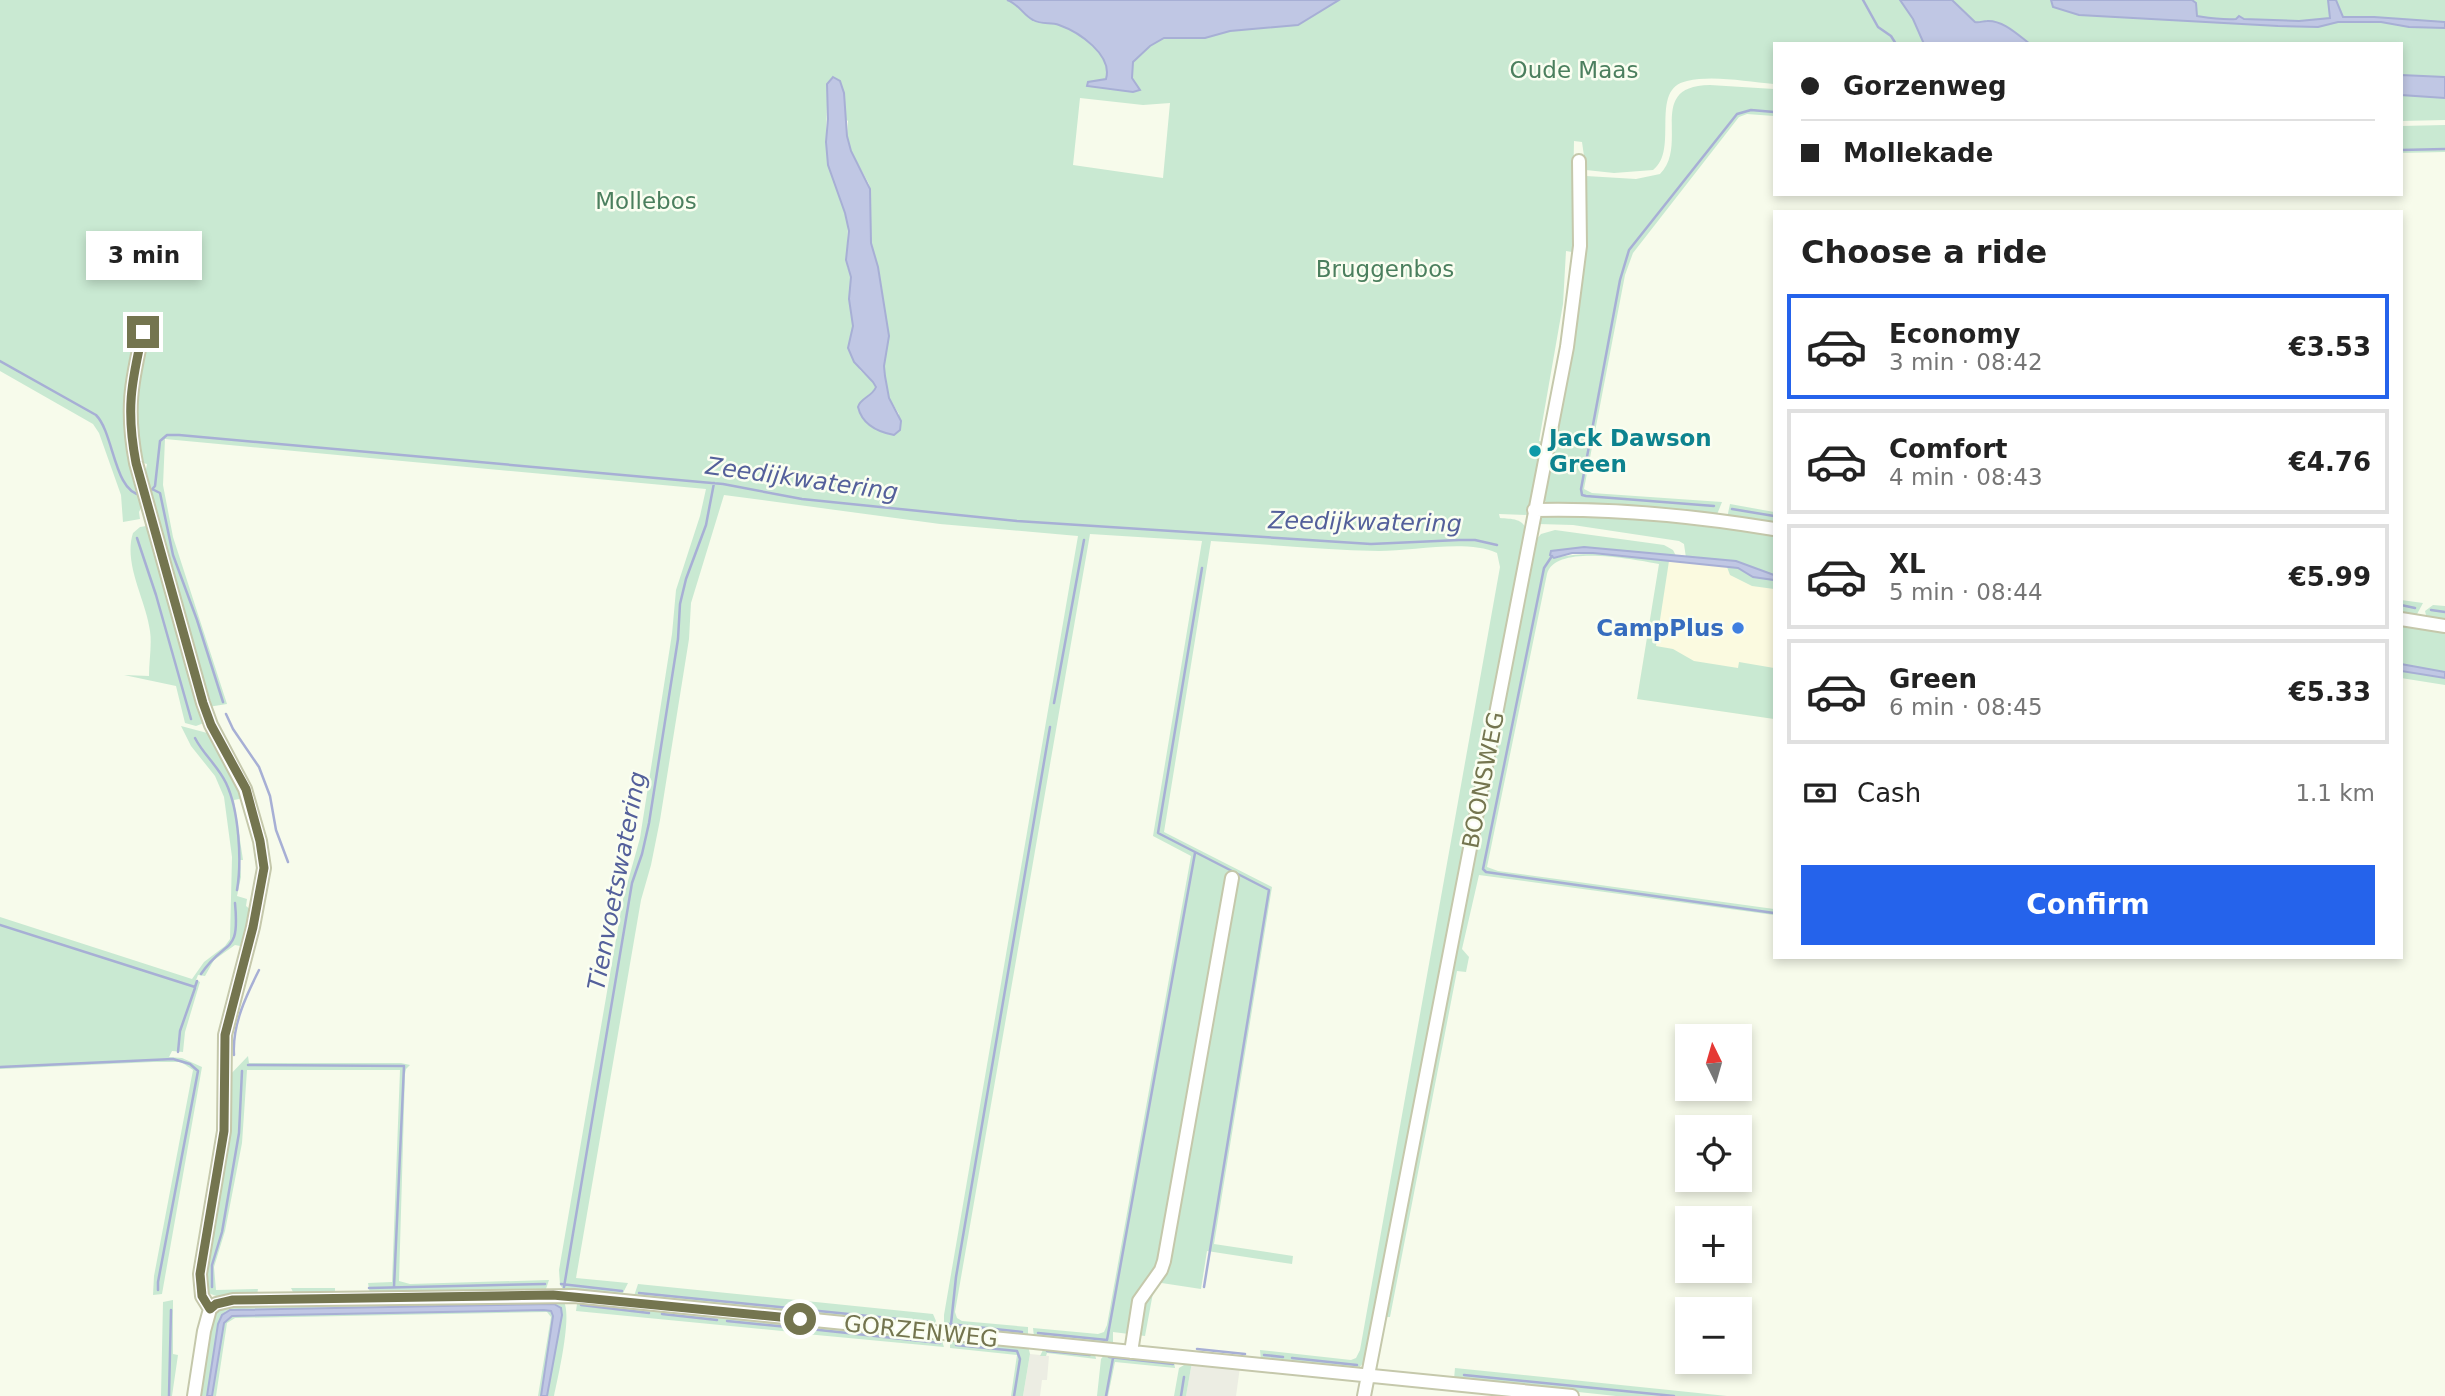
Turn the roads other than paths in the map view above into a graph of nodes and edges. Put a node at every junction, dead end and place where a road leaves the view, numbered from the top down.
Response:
1 (1579, 161) dead end
2 (143, 332) dead end
3 (1534, 510) junction
4 (1773, 529) edge
5 (2403, 619) edge
6 (2445, 626) edge
7 (1232, 878) dead end
8 (210, 1309) junction
9 (1131, 1352) junction
10 (1367, 1375) junction
11 (194, 1396) edge
12 (1364, 1396) edge
13 (1572, 1396) edge

1 - 3 street, BOONSWEG
2 - 8 street
3 - 4 street
3 - 10 street, BOONSWEG
5 - 6 street
7 - 9 street
8 - 9 street, GORZENWEG
8 - 11 street
9 - 10 street, GORZENWEG
10 - 12 street, BOONSWEG
10 - 13 street, GORZENWEG

